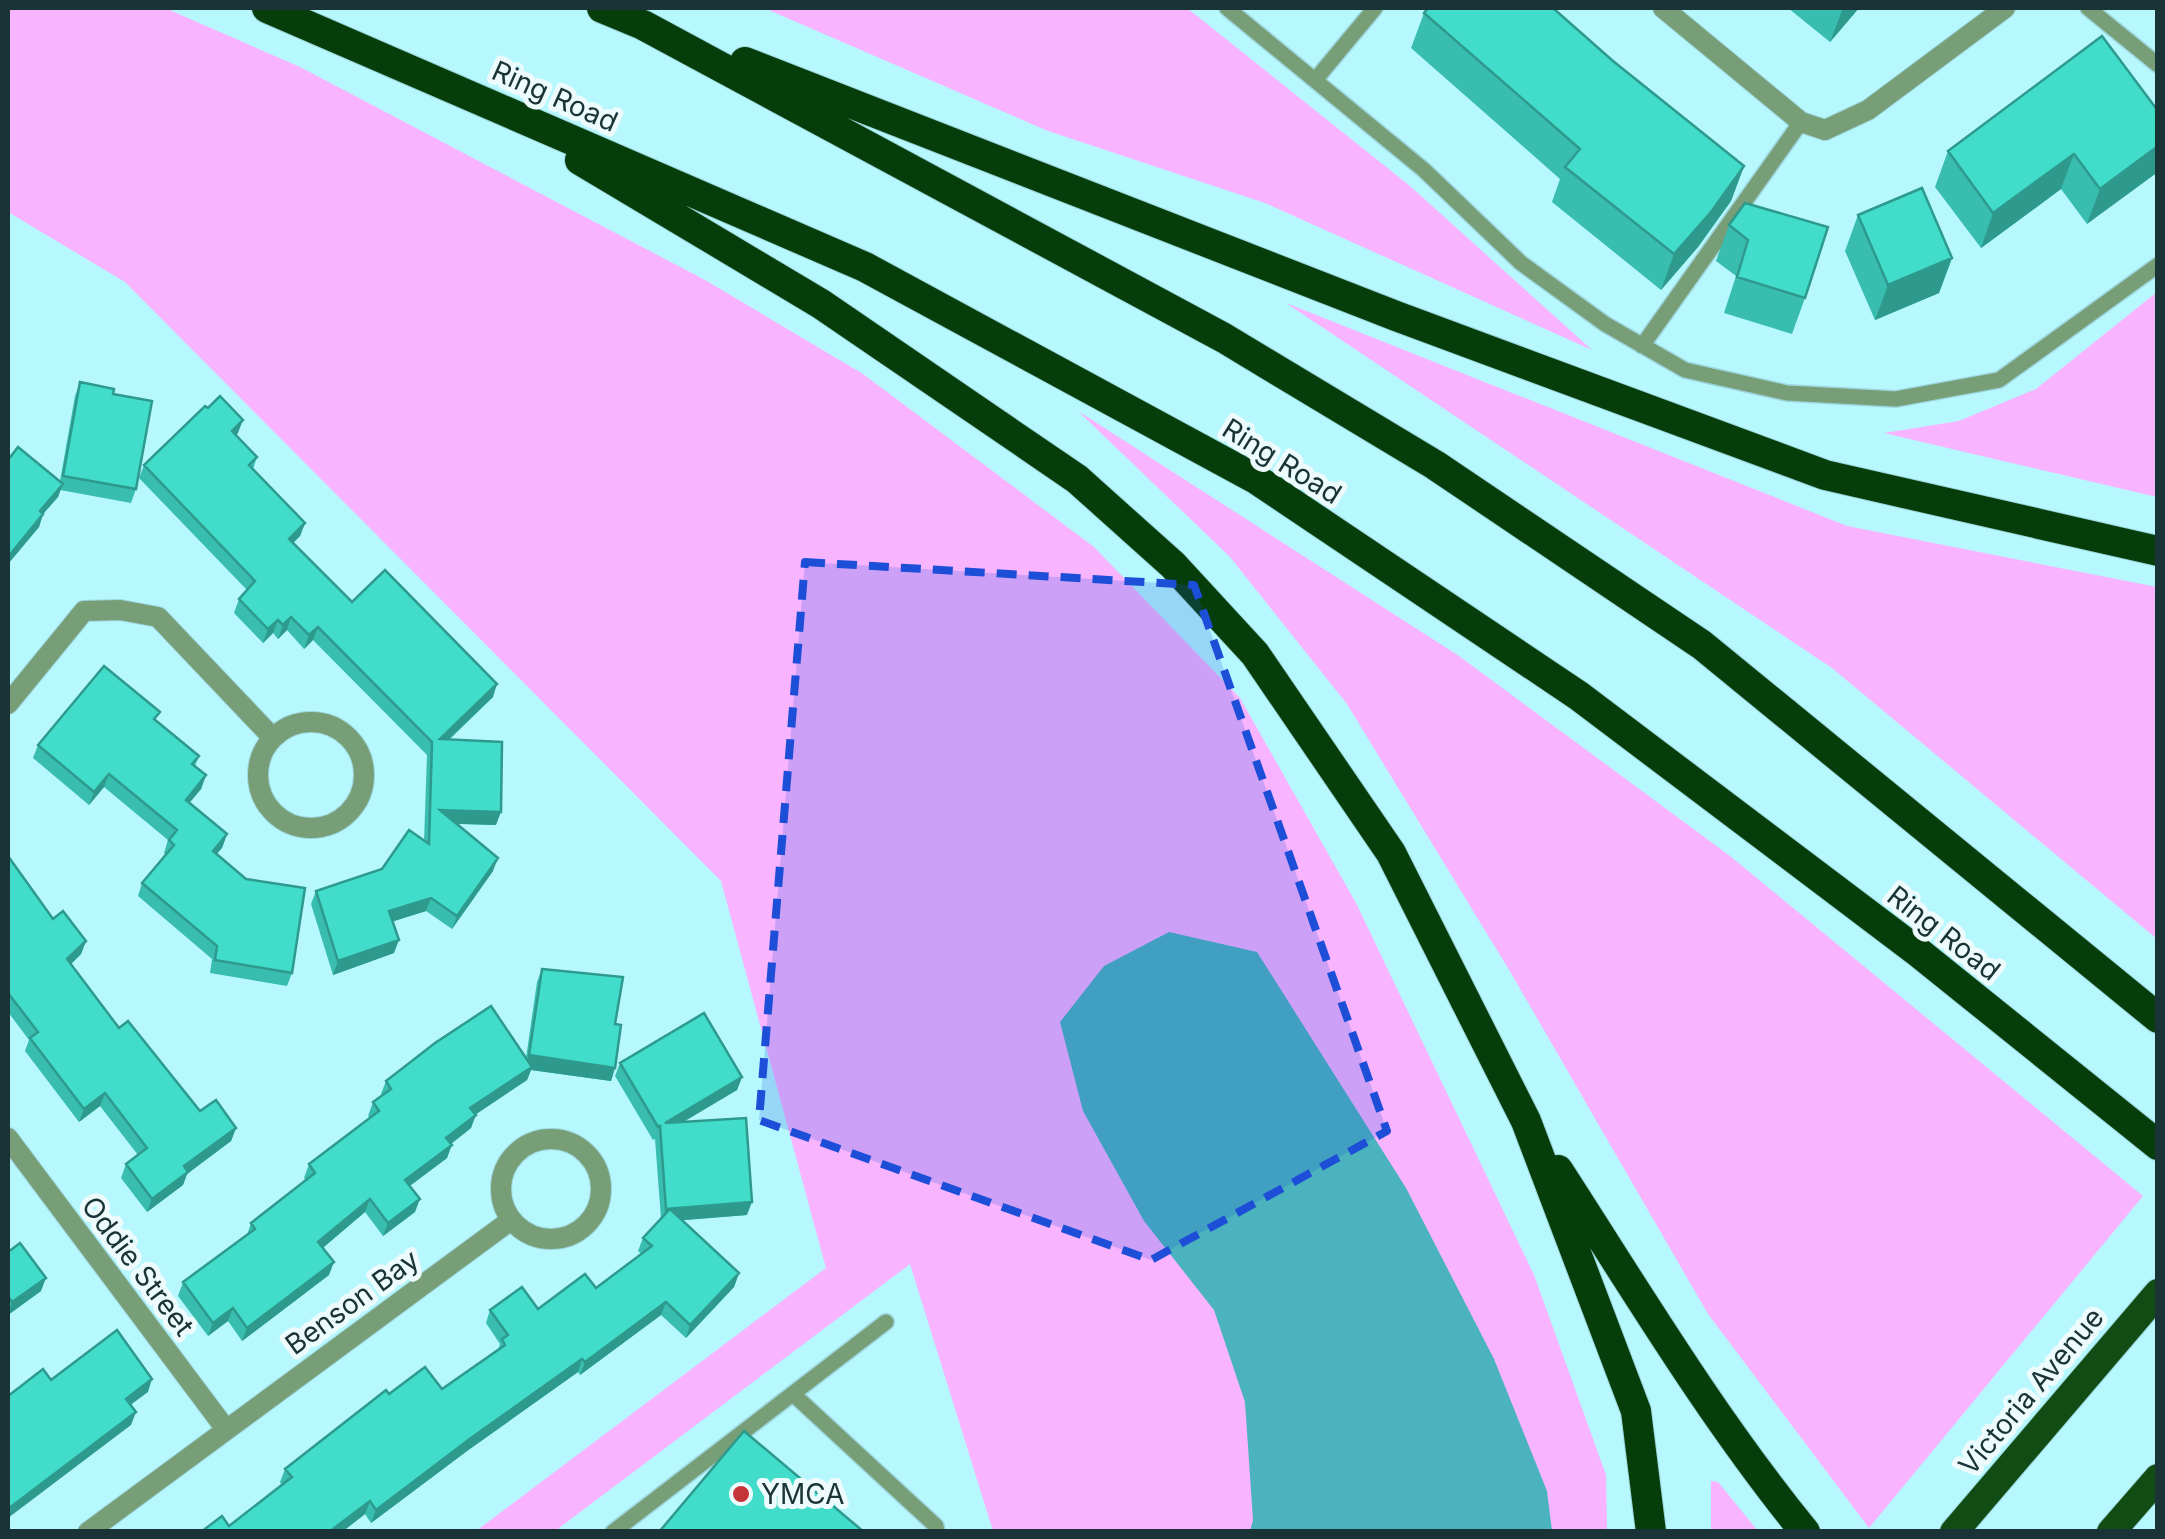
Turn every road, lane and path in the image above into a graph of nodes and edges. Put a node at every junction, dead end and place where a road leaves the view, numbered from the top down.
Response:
1 (268, 8) edge
2 (602, 8) edge
3 (1226, 8) edge
4 (1375, 8) edge
5 (1662, 8) edge
6 (2004, 8) edge
7 (2088, 8) edge
8 (643, 25) junction
9 (2158, 65) edge
10 (1316, 79) junction
11 (470, 94) junction
12 (1801, 122) junction
13 (2158, 265) edge
14 (1642, 346) junction
15 (2158, 551) edge
16 (8, 704) edge
17 (273, 738) junction
18 (2158, 1018) edge
19 (1526, 1121) junction
20 (8, 1138) edge
21 (2158, 1145) edge
22 (512, 1220) junction
23 (2158, 1292) edge
24 (886, 1322) dead end
25 (793, 1394) junction
26 (225, 1428) junction
27 (2158, 1478) edge
28 (88, 1532) edge
29 (613, 1532) edge
30 (938, 1532) edge
31 (1651, 1532) edge
32 (1805, 1532) edge
33 (1954, 1532) edge
34 (2112, 1532) edge

1 - 11 highway, Ring Road
2 - 8 highway
3 - 10 lane
4 - 10 lane
5 - 12 street
6 - 12 street
7 - 9 lane
8 - 15 highway
8 - 18 highway
10 - 14 lane
11 - 19 highway
11 - 21 highway, Ring Road
12 - 14 lane
13 - 14 lane
16 - 17 street
17 - 17 street
19 - 31 highway
19 - 32 highway
20 - 26 street, Oddie Street
22 - 22 street
22 - 26 street, Benson Bay
23 - 33 highway, Victoria Avenue
24 - 25 lane
25 - 29 lane
25 - 30 lane
26 - 28 street, Benson Bay
27 - 34 highway

